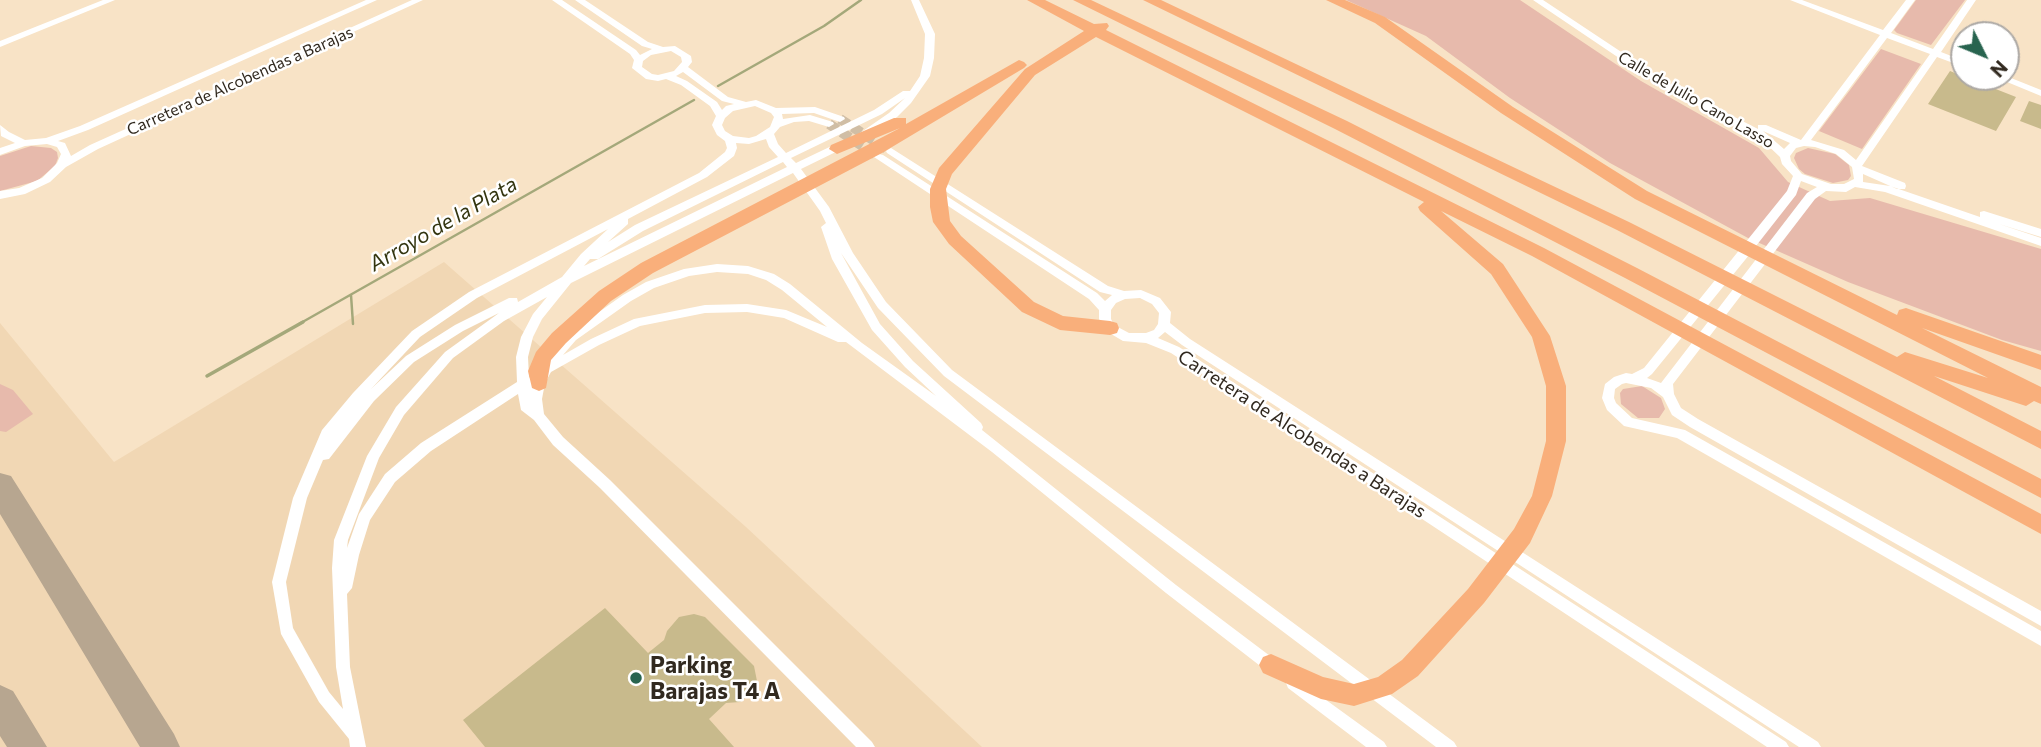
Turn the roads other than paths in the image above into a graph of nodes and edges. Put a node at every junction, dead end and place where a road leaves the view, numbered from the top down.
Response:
1 (92, 0) edge
2 (111, 0) edge
3 (373, 0) edge
4 (419, 0) edge
5 (556, 0) edge
6 (579, 0) edge
7 (1034, 0) edge
8 (1080, 0) edge
9 (1150, 0) edge
10 (1333, 0) edge
11 (1537, 0) edge
12 (1549, 0) edge
13 (1794, 0) edge
14 (1911, 0) edge
15 (1972, 0) edge
16 (915, 1) edge
17 (1101, 4) edge
18 (1166, 5) edge
19 (1105, 23) junction
20 (1885, 34) junction
21 (0, 37) edge
22 (0, 44) edge
23 (661, 49) junction
24 (1935, 53) junction
25 (929, 58) junction
26 (1950, 59) edge
27 (639, 60) junction
28 (1020, 65) junction
29 (684, 68) junction
30 (669, 76) junction
31 (2020, 85) edge
32 (2041, 93) edge
33 (743, 104) junction
34 (775, 111) junction
35 (721, 116) junction
36 (840, 119) tunnel mouth
37 (778, 124) junction
38 (829, 124) tunnel mouth
39 (0, 128) edge
40 (769, 134) junction
41 (730, 139) junction
42 (47, 141) junction
43 (24, 143) junction
44 (1802, 143) junction
45 (834, 150) junction
46 (891, 151) tunnel mouth
47 (0, 152) edge
48 (1338, 154) junction
49 (1785, 156) junction
50 (879, 157) tunnel mouth
51 (62, 165) junction
52 (1858, 167) junction
53 (1604, 173) junction
54 (1798, 176) junction
55 (1855, 184) junction
56 (1824, 187) junction
57 (0, 195) edge
58 (815, 197) junction
59 (644, 205) junction
60 (2041, 233) edge
61 (2041, 242) edge
62 (571, 276) junction
63 (1124, 295) junction
64 (1105, 309) junction
65 (1799, 314) junction
66 (1164, 325) junction
67 (1110, 328) junction
68 (1147, 338) junction
69 (858, 346) junction
70 (2041, 363) edge
71 (1641, 375) junction
72 (539, 383) junction
73 (1667, 388) junction
74 (2036, 398) edge
75 (1676, 411) junction
76 (538, 416) junction
77 (1661, 427) junction
78 (2041, 441) edge
79 (996, 448) junction
80 (2041, 489) edge
81 (300, 498) junction
82 (2041, 525) edge
83 (1544, 583) junction
84 (340, 608) junction
85 (2041, 620) edge
86 (2041, 639) edge
87 (1271, 665) junction
88 (355, 730) junction
89 (358, 747) edge
90 (365, 747) edge
91 (867, 747) edge
92 (1379, 747) edge
93 (1448, 747) edge
94 (1782, 747) edge
95 (1813, 747) edge

1 - 21 street
2 - 22 street
3 - 42 street, Carretera de Alcobendas a Barajas
4 - 51 street, Carretera de Alcobendas a Barajas
5 - 27 street
6 - 23 street
7 - 48 highway
8 - 17 highway
9 - 18 highway
10 - 53 highway
11 - 49 street, Calle de Julio Cano Lasso
12 - 44 street, Calle de Julio Cano Lasso
13 - 20 street
14 - 20 street
15 - 24 street
16 - 25 street
17 - 80 highway
18 - 19 highway
18 - 65 highway
19 - 28 highway
19 - 67 highway
20 - 24 street
20 - 44 street
23 - 27 street
23 - 29 street
24 - 26 street
24 - 52 street
25 - 45 street
25 - 62 street
27 - 30 street
28 - 45 highway
28 - 72 highway
29 - 30 street
29 - 33 street
30 - 35 street
31 - 32 street
33 - 34 street
33 - 35 street
34 - 36 street
34 - 37 street
35 - 41 street
37 - 38 street
37 - 40 street
39 - 43 street
40 - 41 street
40 - 58 street
41 - 59 street
42 - 43 street, Carretera de Alcobendas a Barajas
42 - 51 street
43 - 47 street, Carretera de Alcobendas a Barajas
44 - 49 street
44 - 52 street, Calle de Julio Cano Lasso
45 - 62 street
46 - 63 street
48 - 82 highway
48 - 87 highway
49 - 54 street, Calle de Julio Cano Lasso
50 - 64 street
51 - 57 street
52 - 55 street
52 - 60 street
53 - 70 highway
53 - 74 highway
54 - 56 street
54 - 71 street
55 - 56 street
55 - 61 street
56 - 73 street
58 - 79 street
58 - 93 street
59 - 62 street
59 - 81 street
62 - 76 street
62 - 81 street
62 - 84 street
63 - 64 street
63 - 66 street
64 - 67 street
65 - 74 highway
65 - 78 highway
66 - 68 street
66 - 83 street, Carretera de Alcobendas a Barajas
67 - 68 street
68 - 83 street, Carretera de Alcobendas a Barajas
69 - 72 street
69 - 79 street
69 - 84 street
71 - 73 street
71 - 77 street
72 - 76 street
73 - 75 street
75 - 77 street
75 - 85 street
76 - 91 street
77 - 86 street
79 - 87 street
81 - 90 street
83 - 94 street
83 - 95 street
84 - 88 street
87 - 92 street
88 - 89 street
88 - 90 street

